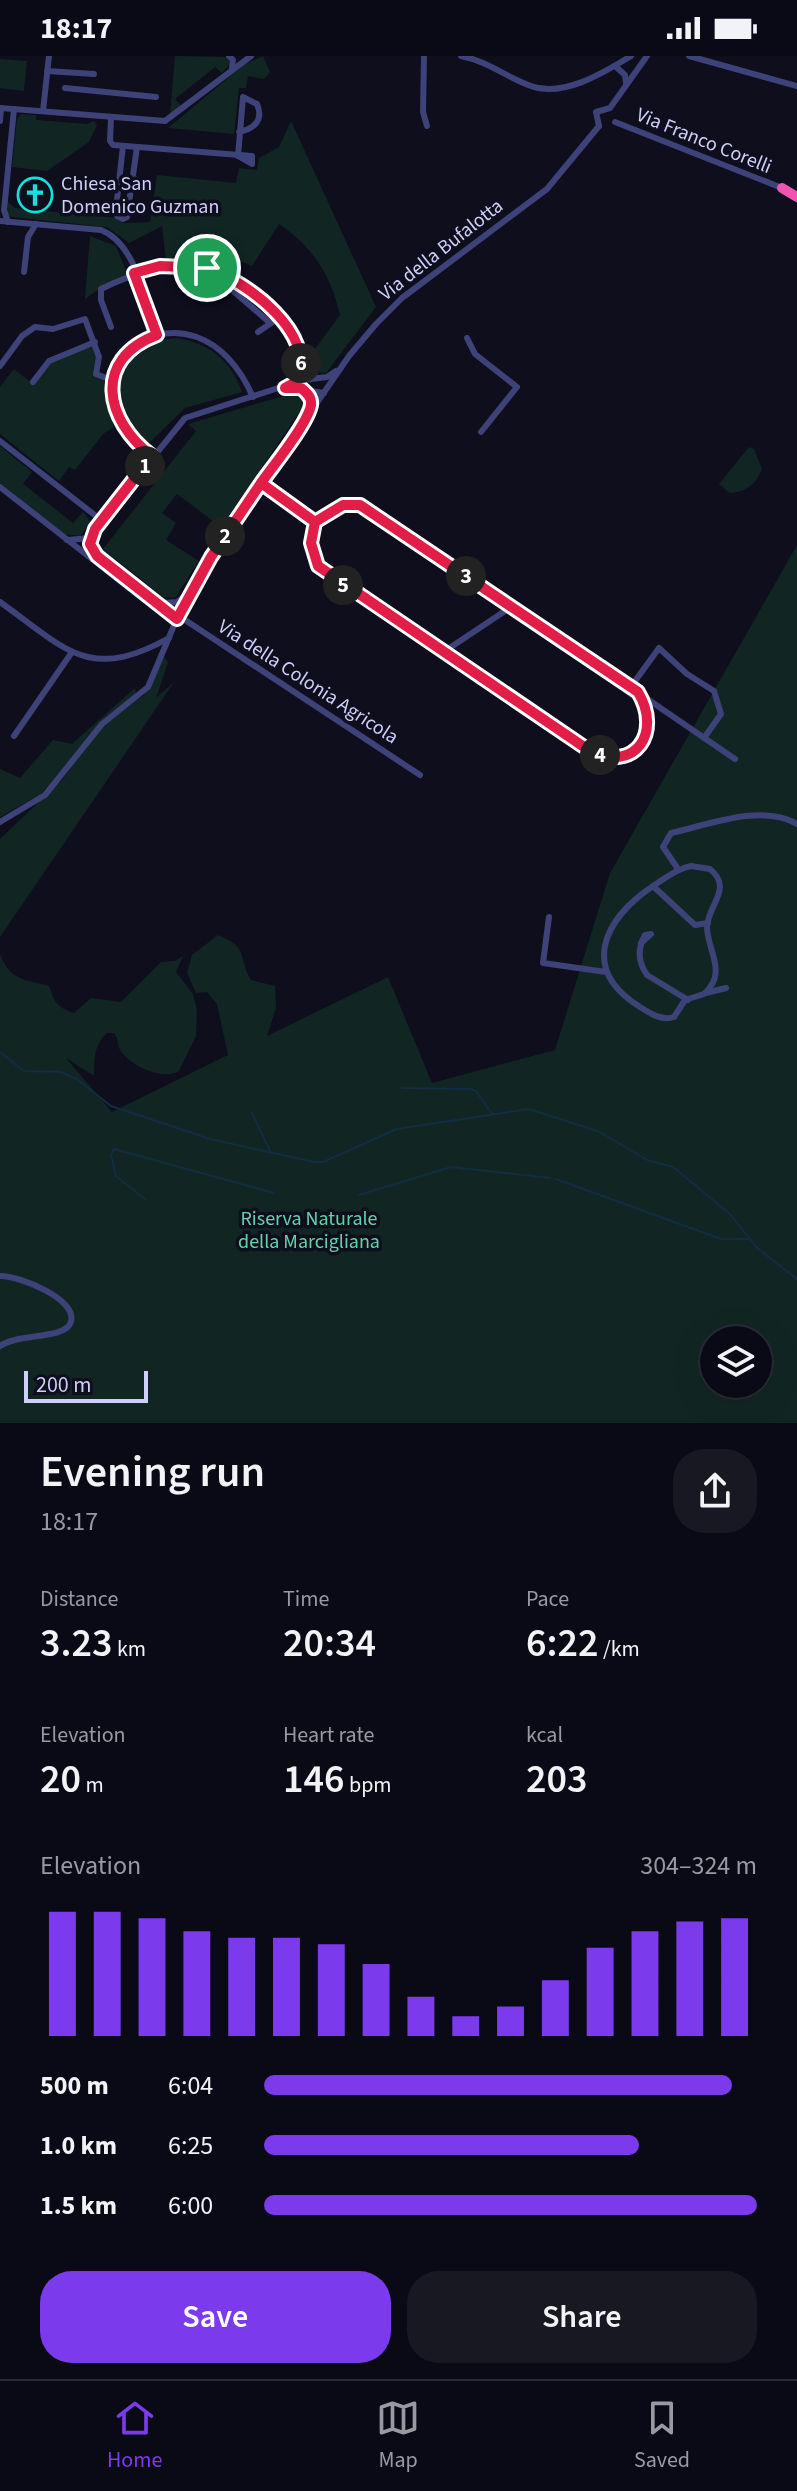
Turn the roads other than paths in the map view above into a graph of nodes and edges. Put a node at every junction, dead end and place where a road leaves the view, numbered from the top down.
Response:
1 (49, 56) edge
2 (229, 56) edge
3 (251, 56) edge
4 (424, 56) edge
5 (461, 56) edge
6 (631, 56) edge
7 (646, 56) edge
8 (689, 56) edge
9 (624, 61) junction
10 (615, 66) junction
11 (47, 71) junction
12 (230, 71) junction
13 (94, 74) dead end
14 (626, 83) junction
15 (797, 86) edge
16 (65, 88) dead end
17 (156, 97) dead end
18 (1, 108) edge
19 (610, 108) junction
20 (14, 109) junction
21 (43, 111) junction
22 (111, 118) junction
23 (0, 121) edge
24 (615, 122) junction
25 (427, 126) dead end
26 (599, 126) junction
27 (239, 132) junction
28 (123, 146) junction
29 (137, 147) junction
30 (10, 151) junction
31 (0, 153) edge
32 (3, 180) edge
33 (797, 187) edge
34 (782, 188) junction
35 (797, 197) edge
36 (1, 214) edge
37 (8, 222) junction
38 (36, 224) junction
39 (200, 267) junction
40 (24, 272) dead end
41 (134, 273) junction
42 (280, 317) junction
43 (269, 322) junction
44 (111, 327) dead end
45 (258, 332) dead end
46 (157, 335) junction
47 (467, 338) dead end
48 (95, 342) junction
49 (349, 356) junction
50 (302, 365) junction
51 (0, 366) edge
52 (316, 378) junction
53 (114, 381) junction
54 (33, 382) dead end
55 (300, 383) junction
56 (324, 393) junction
57 (253, 397) junction
58 (299, 429) junction
59 (481, 432) dead end
60 (0, 441) edge
61 (152, 456) junction
62 (261, 483) junction
63 (0, 487) edge
64 (101, 520) junction
65 (315, 522) junction
66 (91, 538) junction
67 (67, 540) junction
68 (83, 541) junction
69 (82, 552) junction
70 (95, 554) junction
71 (123, 574) junction
72 (190, 592) junction
73 (0, 602) edge
74 (163, 603) junction
75 (511, 607) junction
76 (177, 620) junction
77 (169, 638) junction
78 (72, 652) junction
79 (442, 653) junction
80 (630, 688) junction
81 (638, 692) junction
82 (14, 736) dead end
83 (704, 738) junction
84 (735, 759) dead end
85 (420, 775) dead end
86 (0, 822) edge
87 (797, 824) edge
88 (678, 869) junction
89 (653, 886) junction
90 (549, 917) dead end
91 (708, 923) junction
92 (641, 943) dead end
93 (606, 972) junction
94 (726, 988) dead end
95 (706, 993) junction
96 (688, 1000) junction
97 (0, 1276) edge
98 (0, 1346) edge

1 - 11 street
2 - 12 street
3 - 12 street
4 - 25 street
5 - 10 street
6 - 9 street
7 - 9 street
7 - 14 street, Via della Bufalotta
8 - 15 street
9 - 10 street
10 - 14 street
11 - 13 street
11 - 21 street
12 - 22 street
14 - 19 street, Via della Bufalotta
16 - 17 street
18 - 20 street
18 - 23 street
19 - 24 street
19 - 26 street, Via della Bufalotta
20 - 21 street
20 - 30 street
21 - 22 street
22 - 28 street
24 - 26 street
24 - 34 street, Via Franco Corelli
26 - 49 street, Via della Bufalotta
27 - 27 street
27 - 29 street
28 - 29 street
28 - 29 street
30 - 31 street
30 - 32 street
32 - 36 street
33 - 34 highway
34 - 35 highway
36 - 37 street
36 - 37 street
37 - 38 street
38 - 40 street
38 - 41 street
39 - 41 street
39 - 42 street
39 - 43 street
41 - 44 street
41 - 46 street
42 - 43 street
42 - 50 street
43 - 45 street
46 - 53 street
46 - 57 street
47 - 59 street
48 - 51 street
48 - 53 street
48 - 54 street
49 - 52 street
49 - 56 street, Via della Bufalotta
50 - 52 street
50 - 55 street
52 - 55 street
53 - 61 street
55 - 56 street
55 - 57 street
55 - 58 street
56 - 58 street, Via della Bufalotta
57 - 61 street
58 - 62 street, Via della Bufalotta
60 - 64 street
61 - 64 street
62 - 65 street
62 - 72 street, Via della Bufalotta
63 - 67 street
64 - 66 street
65 - 75 street
65 - 79 street
66 - 68 street
66 - 70 street
66 - 71 street
67 - 68 street
67 - 69 street
68 - 69 street
69 - 70 street
69 - 76 street
70 - 71 street
71 - 74 street
71 - 76 street
72 - 74 street
72 - 76 street, Via della Bufalotta
73 - 78 street
74 - 76 street
75 - 79 street
75 - 80 street
76 - 77 street, Via della Bufalotta
76 - 85 street, Via della Colonia Agricola
77 - 78 street
77 - 86 street, Via della Bufalotta
78 - 82 street
79 - 81 street
80 - 81 street
80 - 83 street
81 - 83 street
83 - 84 street
87 - 88 street
88 - 89 street
88 - 91 street
89 - 91 street
89 - 93 street
90 - 93 street
91 - 95 street
92 - 96 street
93 - 96 street
94 - 95 street
95 - 96 street
97 - 98 street

